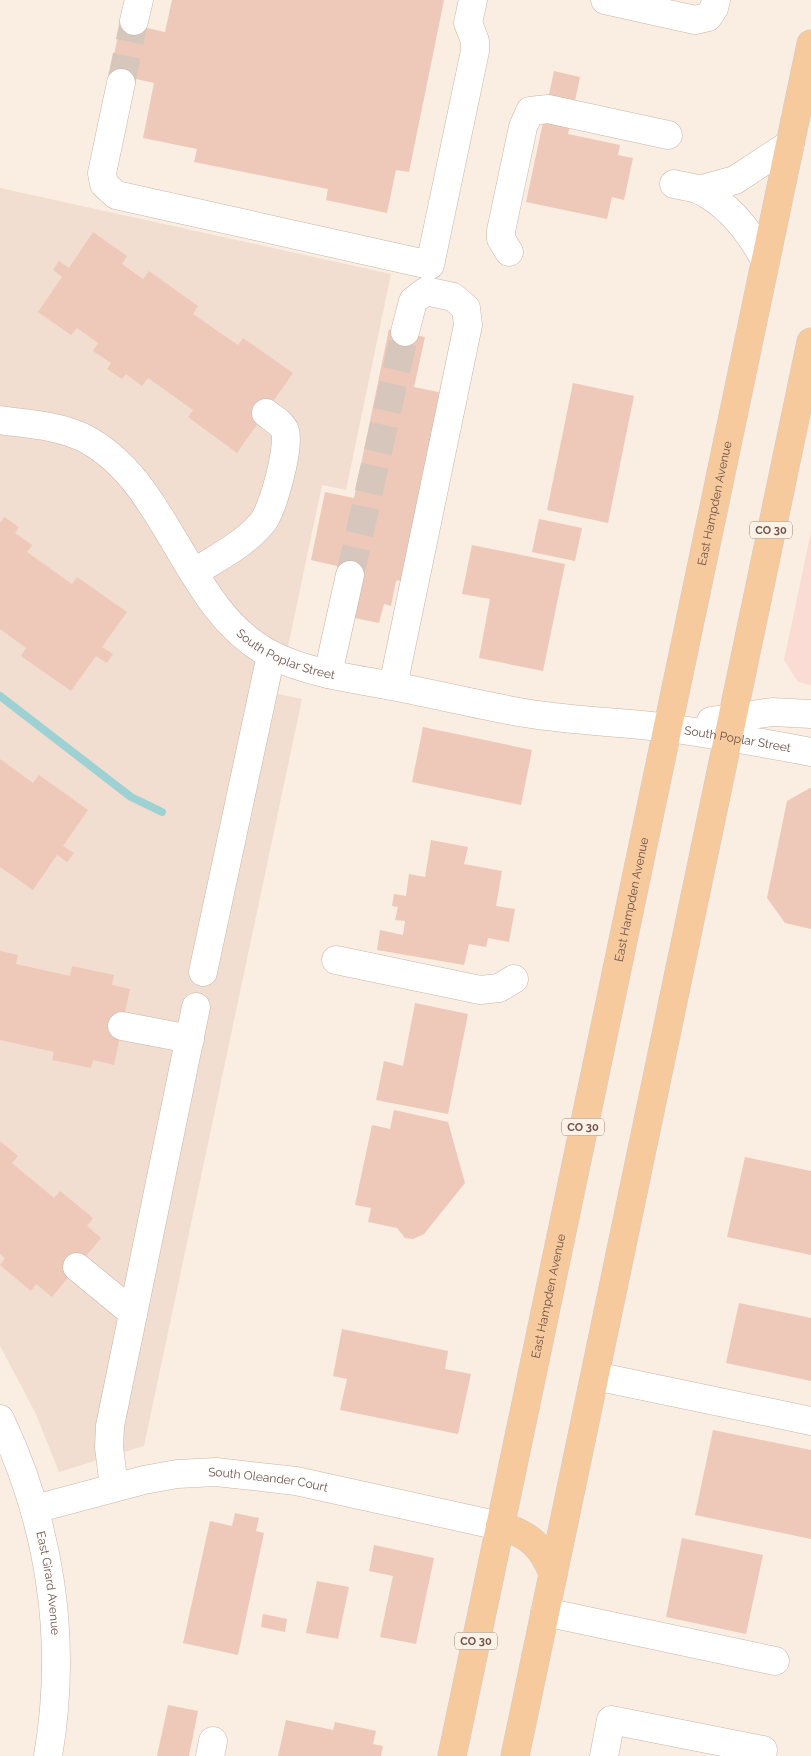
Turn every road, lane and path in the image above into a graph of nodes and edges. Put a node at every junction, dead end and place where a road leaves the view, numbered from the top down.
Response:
1 (473, 0) edge
2 (605, 0) edge
3 (716, 0) edge
4 (811, 44) edge
5 (121, 83) tunnel mouth
6 (668, 135) dead end
7 (790, 144) junction
8 (509, 252) dead end
9 (765, 260) junction
10 (404, 332) tunnel mouth
11 (811, 342) edge
12 (266, 413) dead end
13 (0, 420) edge
14 (194, 573) junction
15 (350, 575) tunnel mouth
16 (271, 655) junction
17 (328, 674) junction
18 (393, 686) junction
19 (811, 714) edge
20 (666, 728) junction
21 (730, 728) junction
22 (811, 752) edge
23 (336, 960) dead end
24 (203, 972) dead end
25 (514, 979) dead end
26 (196, 1007) dead end
27 (122, 1026) dead end
28 (190, 1039) junction
29 (77, 1266) dead end
30 (133, 1313) junction
31 (594, 1376) junction
32 (0, 1419) edge
33 (811, 1421) edge
34 (114, 1487) junction
35 (35, 1509) junction
36 (500, 1526) junction
37 (553, 1574) junction
38 (545, 1612) junction
39 (775, 1661) dead end
40 (48, 1756) edge
41 (452, 1756) edge
42 (515, 1756) edge
43 (604, 1756) edge
44 (762, 1756) edge

1 - 5 street
2 - 3 street
4 - 7 main road, East Hampden Avenue / CO 30
6 - 8 street
7 - 9 main road, East Hampden Avenue / CO 30
7 - 9 street
9 - 20 main road, East Hampden Avenue / CO 30
10 - 18 street
11 - 21 main road, CO 30
12 - 14 street
13 - 14 street, South Poplar Street
14 - 16 street, South Poplar Street
15 - 17 street
16 - 17 street, South Poplar Street
16 - 24 street
17 - 18 street, South Poplar Street
18 - 20 street, South Poplar Street
19 - 21 street, South Poplar Street
20 - 21 street, South Poplar Street
20 - 36 main road, East Hampden Avenue / CO 30
21 - 22 street, South Poplar Street
21 - 31 main road, CO 30
23 - 25 street
26 - 28 street
27 - 28 street
28 - 30 street
29 - 30 street
30 - 34 street
31 - 33 street
31 - 37 main road, CO 30
32 - 35 street, East Girard Avenue
34 - 35 street, South Oleander Court
34 - 36 street, South Oleander Court
35 - 40 street, East Girard Avenue
36 - 37 main road
36 - 41 main road, East Hampden Avenue / CO 30
37 - 38 main road, CO 30
38 - 39 street
38 - 42 main road, CO 30
43 - 44 street

